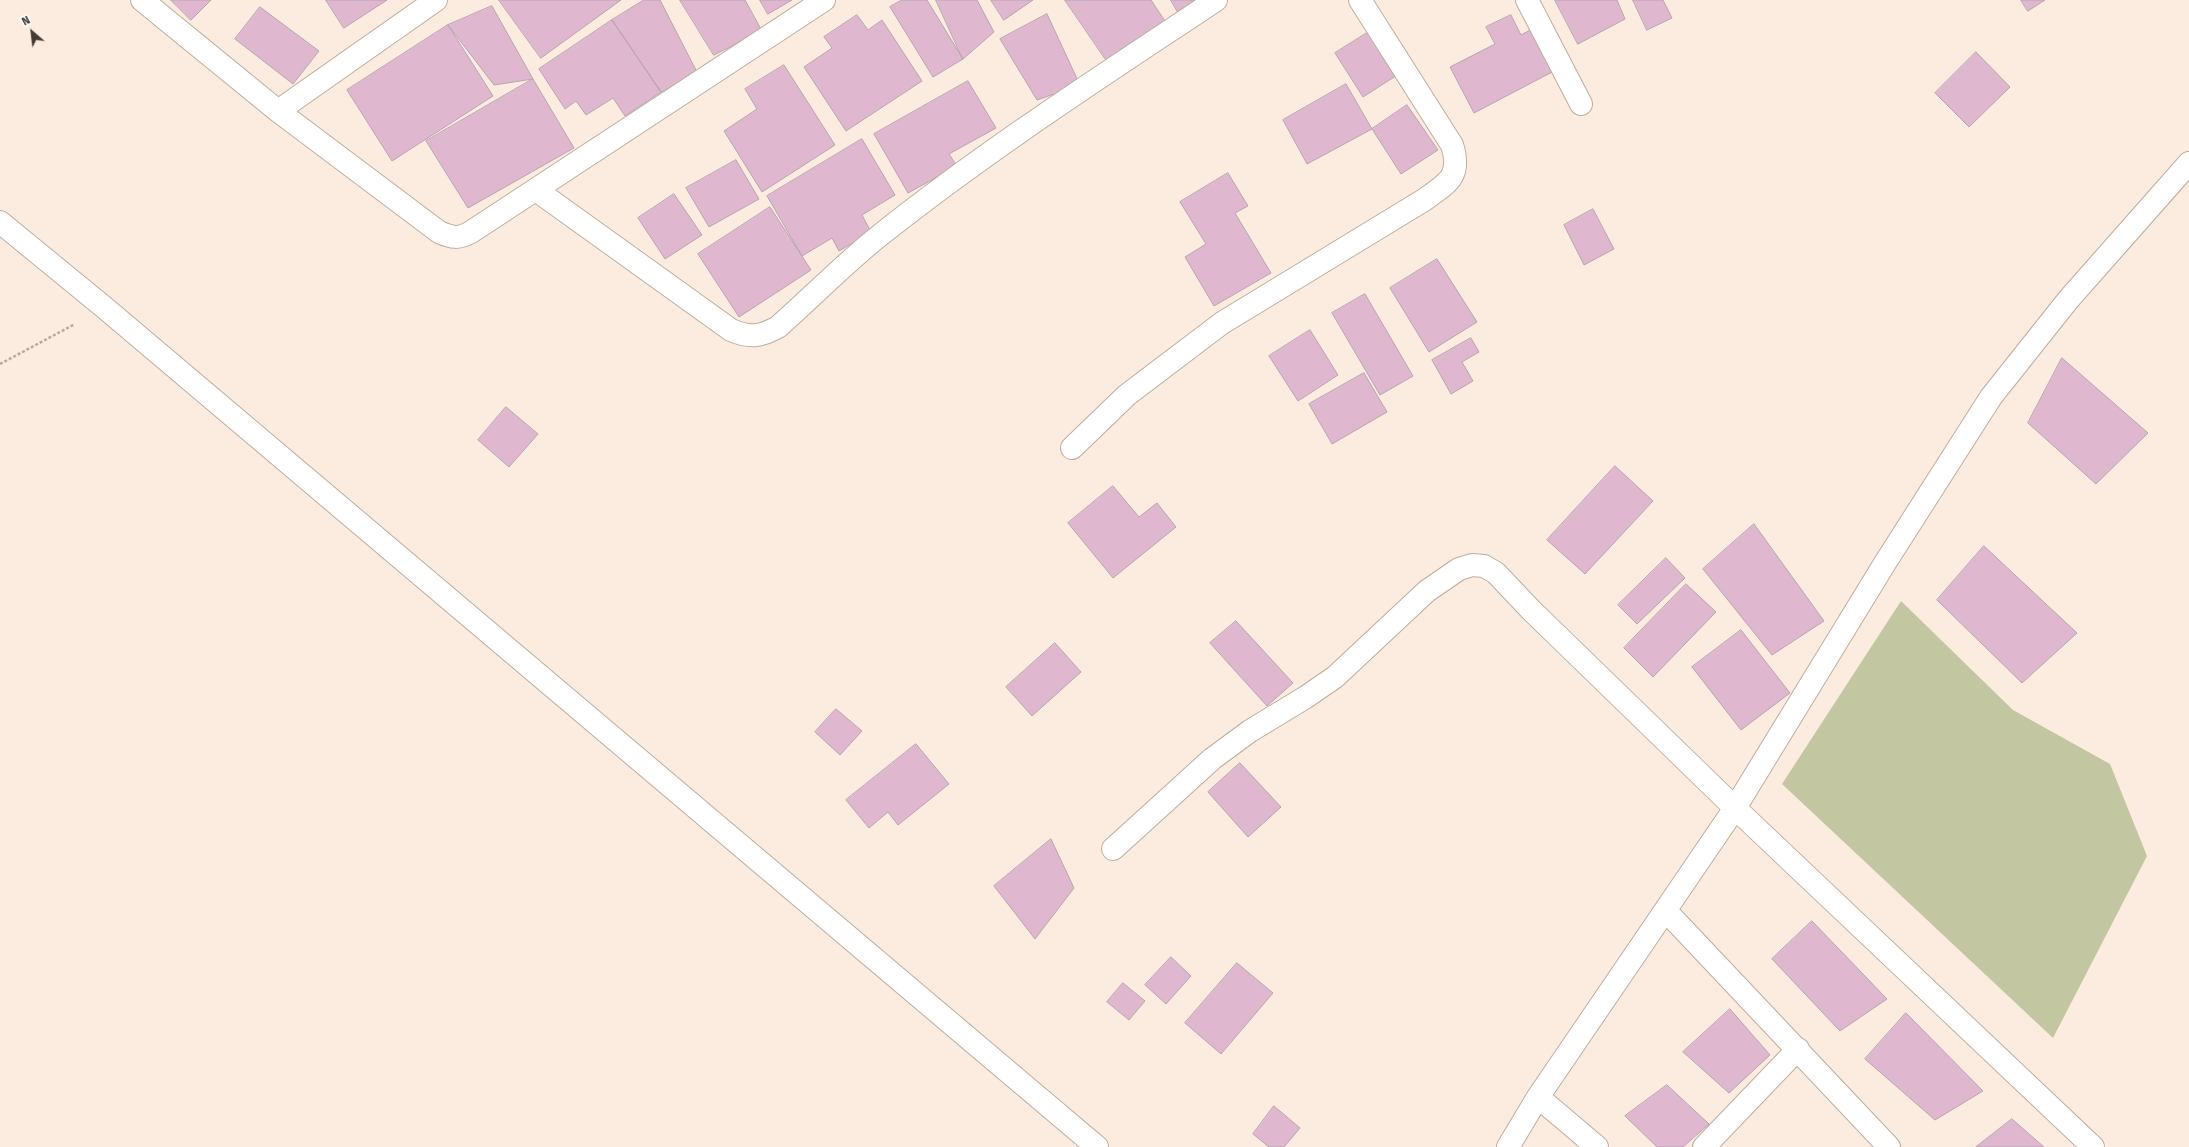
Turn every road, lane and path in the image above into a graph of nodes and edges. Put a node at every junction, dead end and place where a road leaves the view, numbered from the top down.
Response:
1 (142, 0) edge
2 (824, 0) edge
3 (1216, 0) edge
4 (1360, 0) edge
5 (1527, 0) edge
6 (428, 2) edge
7 (1581, 104) dead end
8 (278, 111) junction
9 (2189, 163) edge
10 (536, 190) junction
11 (0, 222) edge
12 (105, 308) junction
13 (0, 364) edge
14 (1072, 448) dead end
15 (1735, 808) junction
16 (1112, 849) dead end
17 (1666, 911) junction
18 (1798, 1049) junction
19 (1538, 1097) junction
20 (1097, 1147) edge
21 (1508, 1147) edge
22 (1597, 1147) edge
23 (1704, 1147) edge
24 (1889, 1147) edge
25 (2093, 1147) edge

1 - 8 street
2 - 10 street
3 - 10 street
4 - 14 street
5 - 7 street
6 - 8 street
8 - 10 street
9 - 15 street
11 - 12 street
12 - 13 path
12 - 20 street
15 - 16 street
15 - 17 street
15 - 25 street
17 - 18 street
17 - 19 street
18 - 23 street
18 - 24 street
19 - 21 street
19 - 22 street

